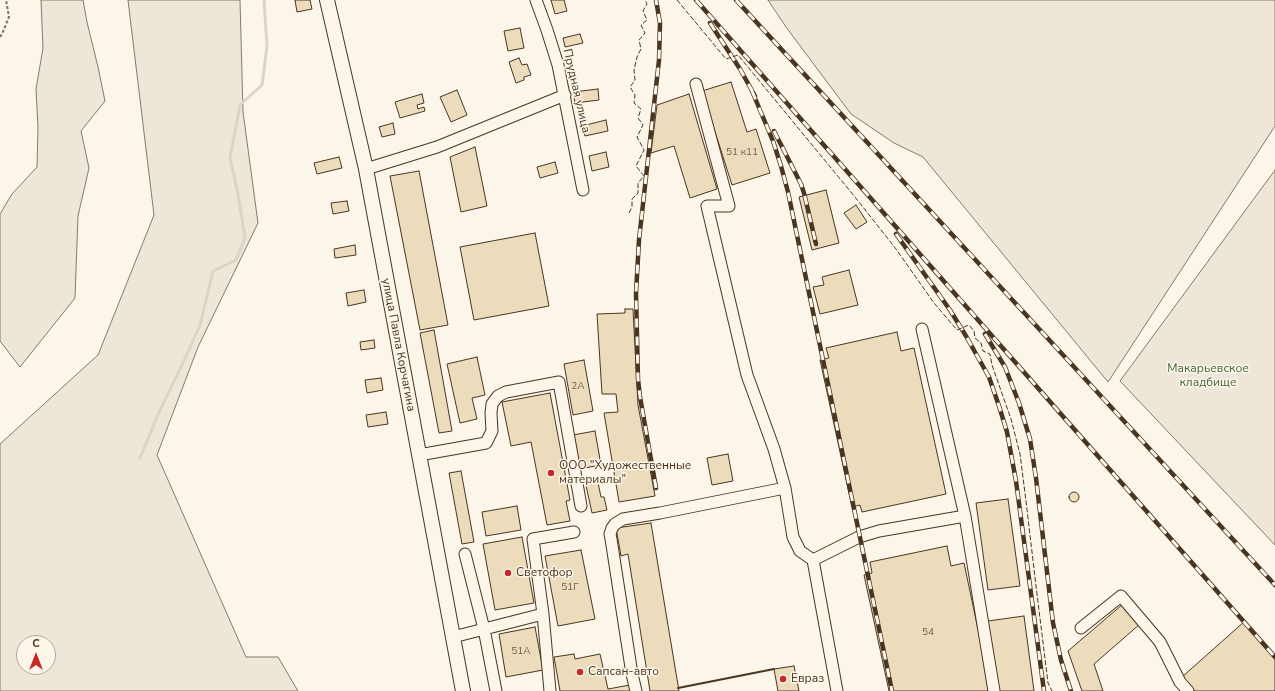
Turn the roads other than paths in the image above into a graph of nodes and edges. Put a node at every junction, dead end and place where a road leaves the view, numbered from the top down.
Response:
1 (327, 0) edge
2 (536, 0) edge
3 (696, 84) dead end
4 (565, 95) junction
5 (366, 169) junction
6 (583, 190) dead end
7 (922, 329) dead end
8 (419, 455) junction
9 (785, 488) junction
10 (581, 506) dead end
11 (965, 516) junction
12 (574, 532) dead end
13 (465, 554) dead end
14 (813, 560) junction
15 (543, 614) junction
16 (1081, 628) dead end
17 (484, 629) junction
18 (453, 637) junction
19 (463, 691) edge
20 (496, 691) edge
21 (550, 691) edge
22 (636, 691) edge
23 (836, 691) edge
24 (994, 691) edge
25 (1188, 691) edge

1 - 5 main road, улица Павла Корчагина
2 - 4 street, Прудная улица
3 - 9 street
4 - 5 street
4 - 6 street, Прудная улица
5 - 8 main road, улица Павла Корчагина
7 - 11 street
8 - 10 street
8 - 18 main road, улица Павла Корчагина
9 - 14 street
9 - 22 street
11 - 14 street
11 - 24 street
12 - 15 street
13 - 17 street
14 - 23 street
15 - 17 street
15 - 21 street
16 - 25 street
17 - 18 street
17 - 20 street
18 - 19 main road, улица Павла Корчагина

